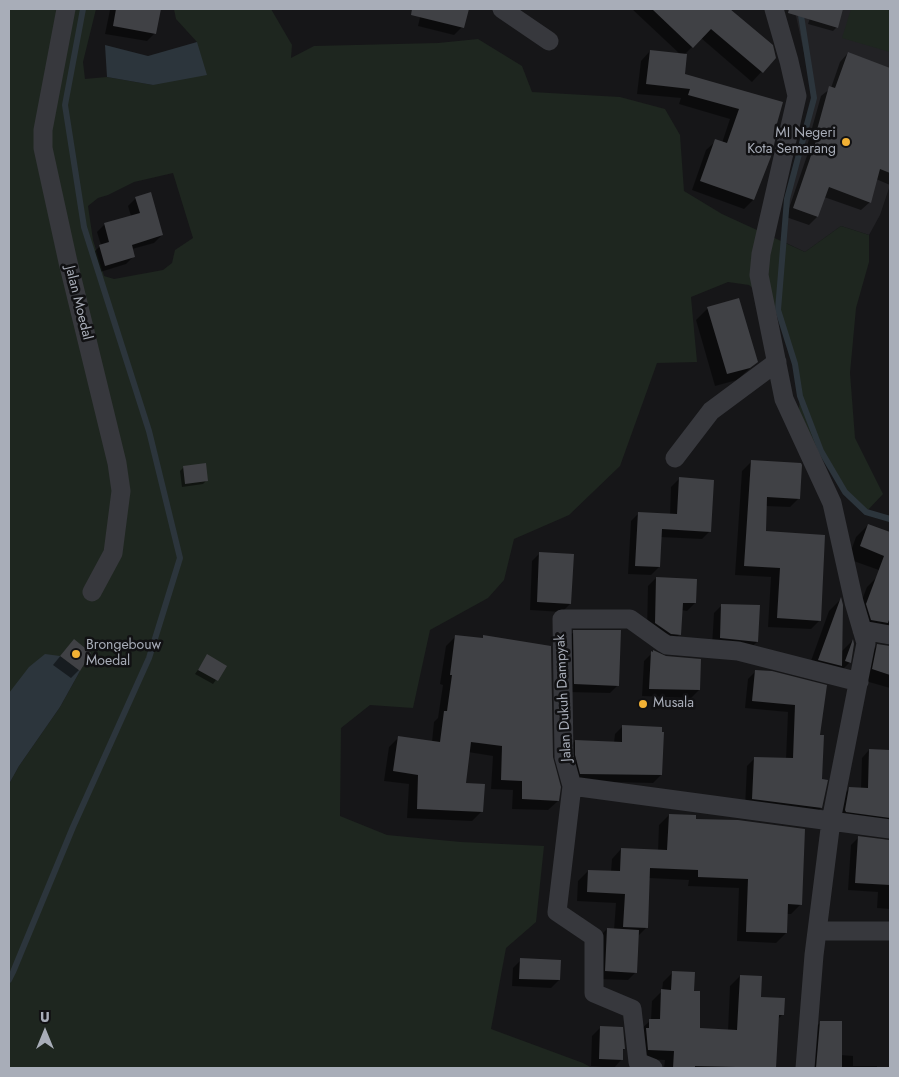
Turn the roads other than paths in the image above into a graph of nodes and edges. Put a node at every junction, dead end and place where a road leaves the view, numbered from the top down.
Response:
1 (66, 9) edge
2 (502, 9) edge
3 (774, 9) edge
4 (549, 41) dead end
5 (777, 362) junction
6 (675, 458) dead end
7 (92, 592) dead end
8 (862, 630) junction
9 (890, 635) edge
10 (858, 682) junction
11 (572, 786) junction
12 (830, 821) junction
13 (890, 829) edge
14 (817, 931) junction
15 (890, 931) edge
16 (653, 1068) edge
17 (805, 1068) edge

1 - 7 street, Jalan Moedal
2 - 4 street
3 - 5 street
5 - 6 street
5 - 8 street
8 - 9 street
8 - 10 street
10 - 11 street, Jalan Dukuh Dampyak
10 - 12 street
11 - 12 street
11 - 16 street, Jalan Dukuh Dampyak
12 - 13 street
12 - 14 street
14 - 15 street
14 - 17 street

